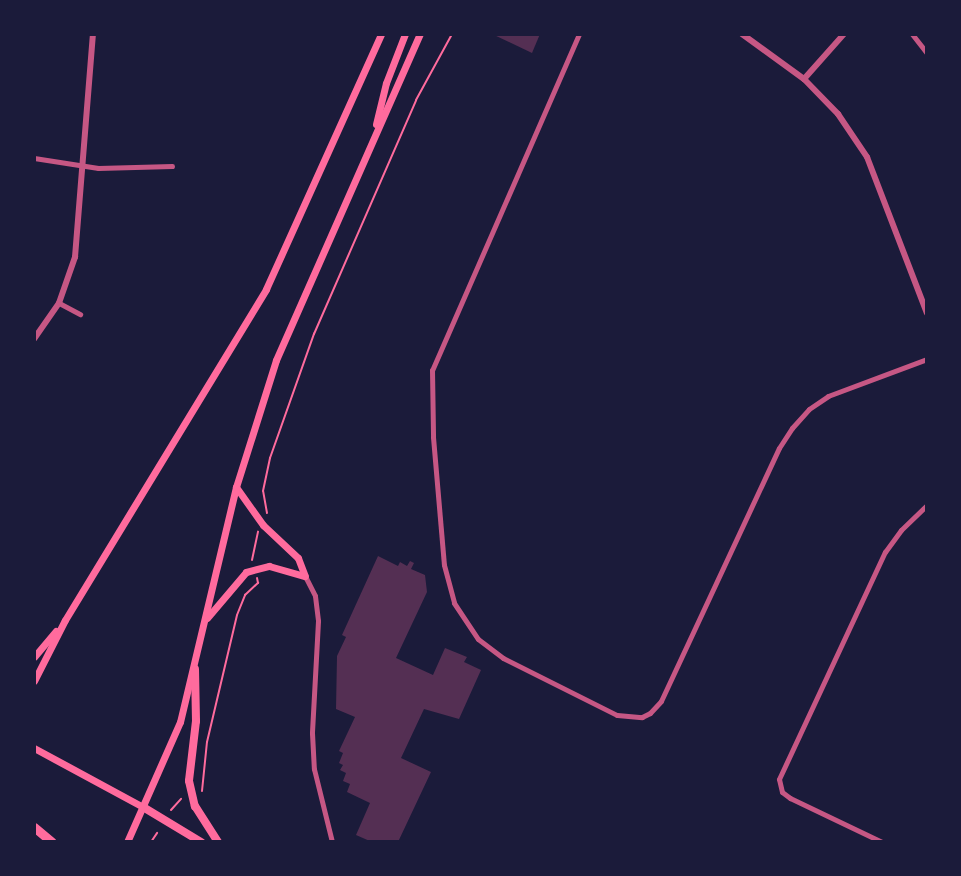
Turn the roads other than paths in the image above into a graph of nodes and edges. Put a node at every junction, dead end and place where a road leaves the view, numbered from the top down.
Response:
1 (93, 34) edge
2 (381, 34) edge
3 (405, 34) edge
4 (420, 34) edge
5 (579, 34) edge
6 (742, 34) edge
7 (844, 34) edge
8 (912, 34) edge
9 (927, 53) edge
10 (804, 79) junction
11 (372, 142) junction
12 (34, 158) edge
13 (172, 166) dead end
14 (84, 167) junction
15 (59, 303) junction
16 (927, 313) edge
17 (80, 314) dead end
18 (34, 339) edge
19 (927, 359) edge
20 (236, 487) junction
21 (927, 506) edge
22 (305, 576) junction
23 (65, 620) junction
24 (206, 620) junction
25 (34, 657) edge
26 (195, 669) junction
27 (34, 681) edge
28 (34, 748) edge
29 (143, 807) junction
30 (34, 827) edge
31 (52, 842) edge
32 (127, 842) edge
33 (201, 842) edge
34 (218, 842) edge
35 (332, 842) edge
36 (882, 842) edge

1 - 14 street
2 - 23 main road
3 - 11 main road
4 - 11 main road
5 - 19 street
6 - 10 street
7 - 10 street
8 - 9 street
10 - 16 street
11 - 20 main road
12 - 14 street
13 - 14 street
14 - 15 street
15 - 17 street
15 - 18 street
20 - 22 main road
20 - 24 main road
21 - 36 street
22 - 24 main road
22 - 35 street
23 - 25 main road
23 - 27 main road
24 - 26 main road
26 - 29 main road
26 - 34 highway
28 - 29 main road
29 - 32 main road
29 - 33 highway
30 - 31 highway

